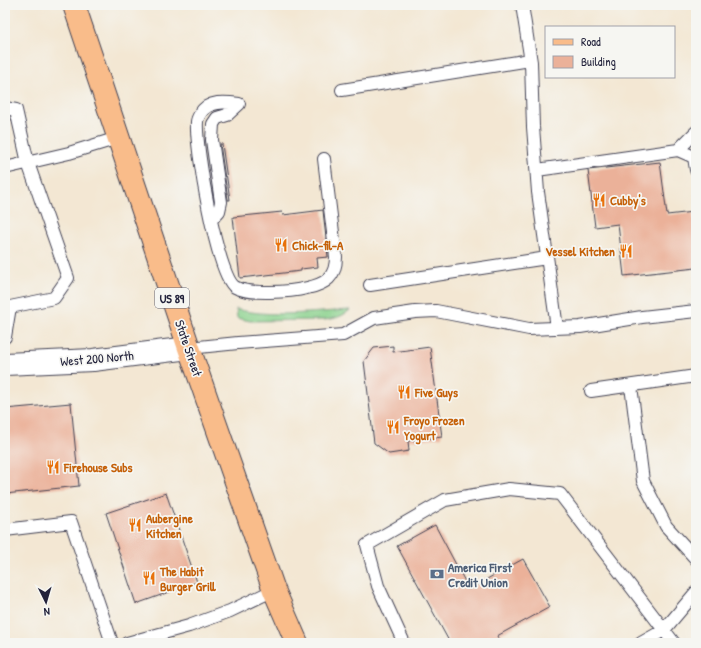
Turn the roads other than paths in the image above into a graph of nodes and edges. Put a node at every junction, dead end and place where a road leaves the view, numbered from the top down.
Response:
1 (74, 5) edge
2 (522, 5) edge
3 (530, 60) junction
4 (342, 90) dead end
5 (5, 108) edge
6 (696, 132) edge
7 (118, 138) junction
8 (678, 150) junction
9 (324, 159) dead end
10 (28, 163) junction
11 (5, 168) edge
12 (537, 170) junction
13 (696, 170) edge
14 (211, 220) junction
15 (547, 258) junction
16 (370, 285) dead end
17 (696, 310) edge
18 (557, 328) junction
19 (5, 337) edge
20 (189, 348) junction
21 (5, 364) edge
22 (696, 376) edge
23 (631, 386) junction
24 (591, 391) dead end
25 (5, 530) edge
26 (696, 559) edge
27 (274, 590) junction
28 (696, 592) edge
29 (664, 630) junction
30 (112, 643) edge
31 (128, 643) edge
32 (297, 643) edge
33 (404, 643) edge
34 (641, 643) edge
35 (674, 643) edge

1 - 7 main road, State Street / US 89
2 - 3 lane
3 - 4 lane
3 - 12 lane
5 - 10 lane
6 - 8 lane
7 - 10 lane
7 - 20 main road, State Street / US 89
8 - 12 lane
8 - 13 lane
9 - 14 lane
10 - 11 lane
10 - 19 lane
12 - 15 lane
14 - 14 lane
15 - 16 lane
15 - 18 lane
17 - 18 lane
18 - 20 lane
20 - 21 street, West 200 North
20 - 27 main road, State Street / US 89
22 - 23 lane
23 - 24 lane
23 - 26 lane
25 - 30 lane
27 - 31 lane
27 - 32 main road, State Street / US 89
28 - 29 lane
29 - 33 lane
29 - 34 lane
29 - 35 lane

